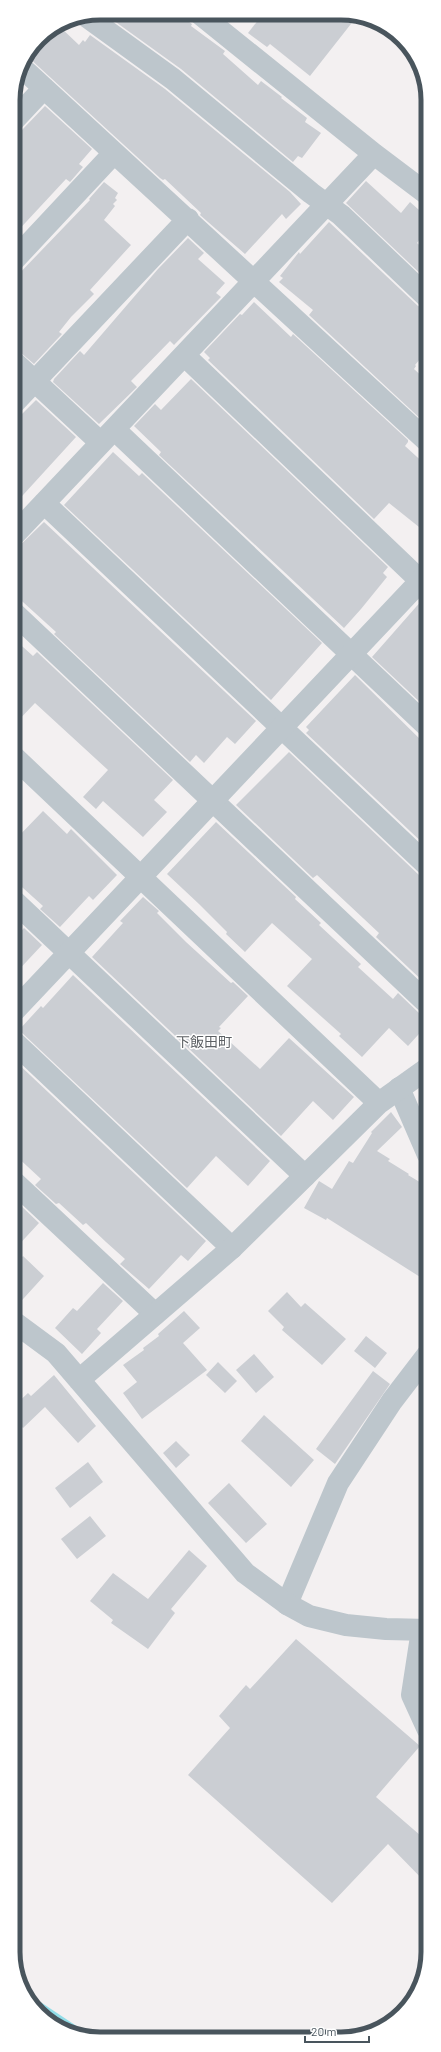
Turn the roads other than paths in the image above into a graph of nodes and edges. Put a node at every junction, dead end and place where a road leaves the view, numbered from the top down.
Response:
1 (207, 20) edge
2 (93, 21) edge
3 (26, 71) edge
4 (44, 88) junction
5 (20, 114) edge
6 (114, 153) junction
7 (374, 154) junction
8 (421, 189) edge
9 (327, 204) junction
10 (188, 219) junction
11 (20, 254) edge
12 (254, 281) junction
13 (421, 291) edge
14 (184, 355) junction
15 (20, 368) edge
16 (34, 382) junction
17 (20, 397) edge
18 (421, 435) edge
19 (108, 436) junction
20 (44, 503) junction
21 (20, 529) edge
22 (421, 576) edge
23 (421, 584) edge
24 (20, 619) edge
25 (351, 654) junction
26 (421, 719) edge
27 (282, 728) junction
28 (20, 763) edge
29 (213, 801) junction
30 (421, 859) edge
31 (141, 877) junction
32 (20, 907) edge
33 (70, 953) junction
34 (421, 997) edge
35 (20, 1005) edge
36 (20, 1047) edge
37 (421, 1073) edge
38 (399, 1088) junction
39 (379, 1103) junction
40 (421, 1139) edge
41 (305, 1176) junction
42 (20, 1187) edge
43 (232, 1248) junction
44 (155, 1314) junction
45 (20, 1326) edge
46 (421, 1363) edge
47 (79, 1380) junction
48 (287, 1604) junction
49 (421, 1630) edge
50 (421, 1650) edge
51 (421, 1715) edge

1 - 7 street
2 - 9 street
3 - 4 street
4 - 5 street
4 - 6 street
6 - 10 street
6 - 11 street
7 - 8 street
7 - 9 street
9 - 12 street
9 - 13 street
10 - 12 street
10 - 16 street
12 - 14 street
12 - 18 street
14 - 19 street
14 - 22 street
15 - 16 street
16 - 17 street
16 - 19 street
19 - 20 street
19 - 25 street
20 - 21 street
20 - 27 street
23 - 25 street
24 - 29 street
25 - 26 street
25 - 27 street
27 - 29 street
27 - 30 street
28 - 31 street
29 - 31 street
29 - 34 street
31 - 33 street
31 - 39 street
32 - 33 street
33 - 35 street
33 - 41 street
36 - 43 street
37 - 38 street
38 - 39 street
38 - 40 street
39 - 41 street
41 - 43 street
42 - 44 street
43 - 44 street
44 - 47 street
45 - 47 street
46 - 48 street
47 - 48 street
48 - 49 street
50 - 51 street

